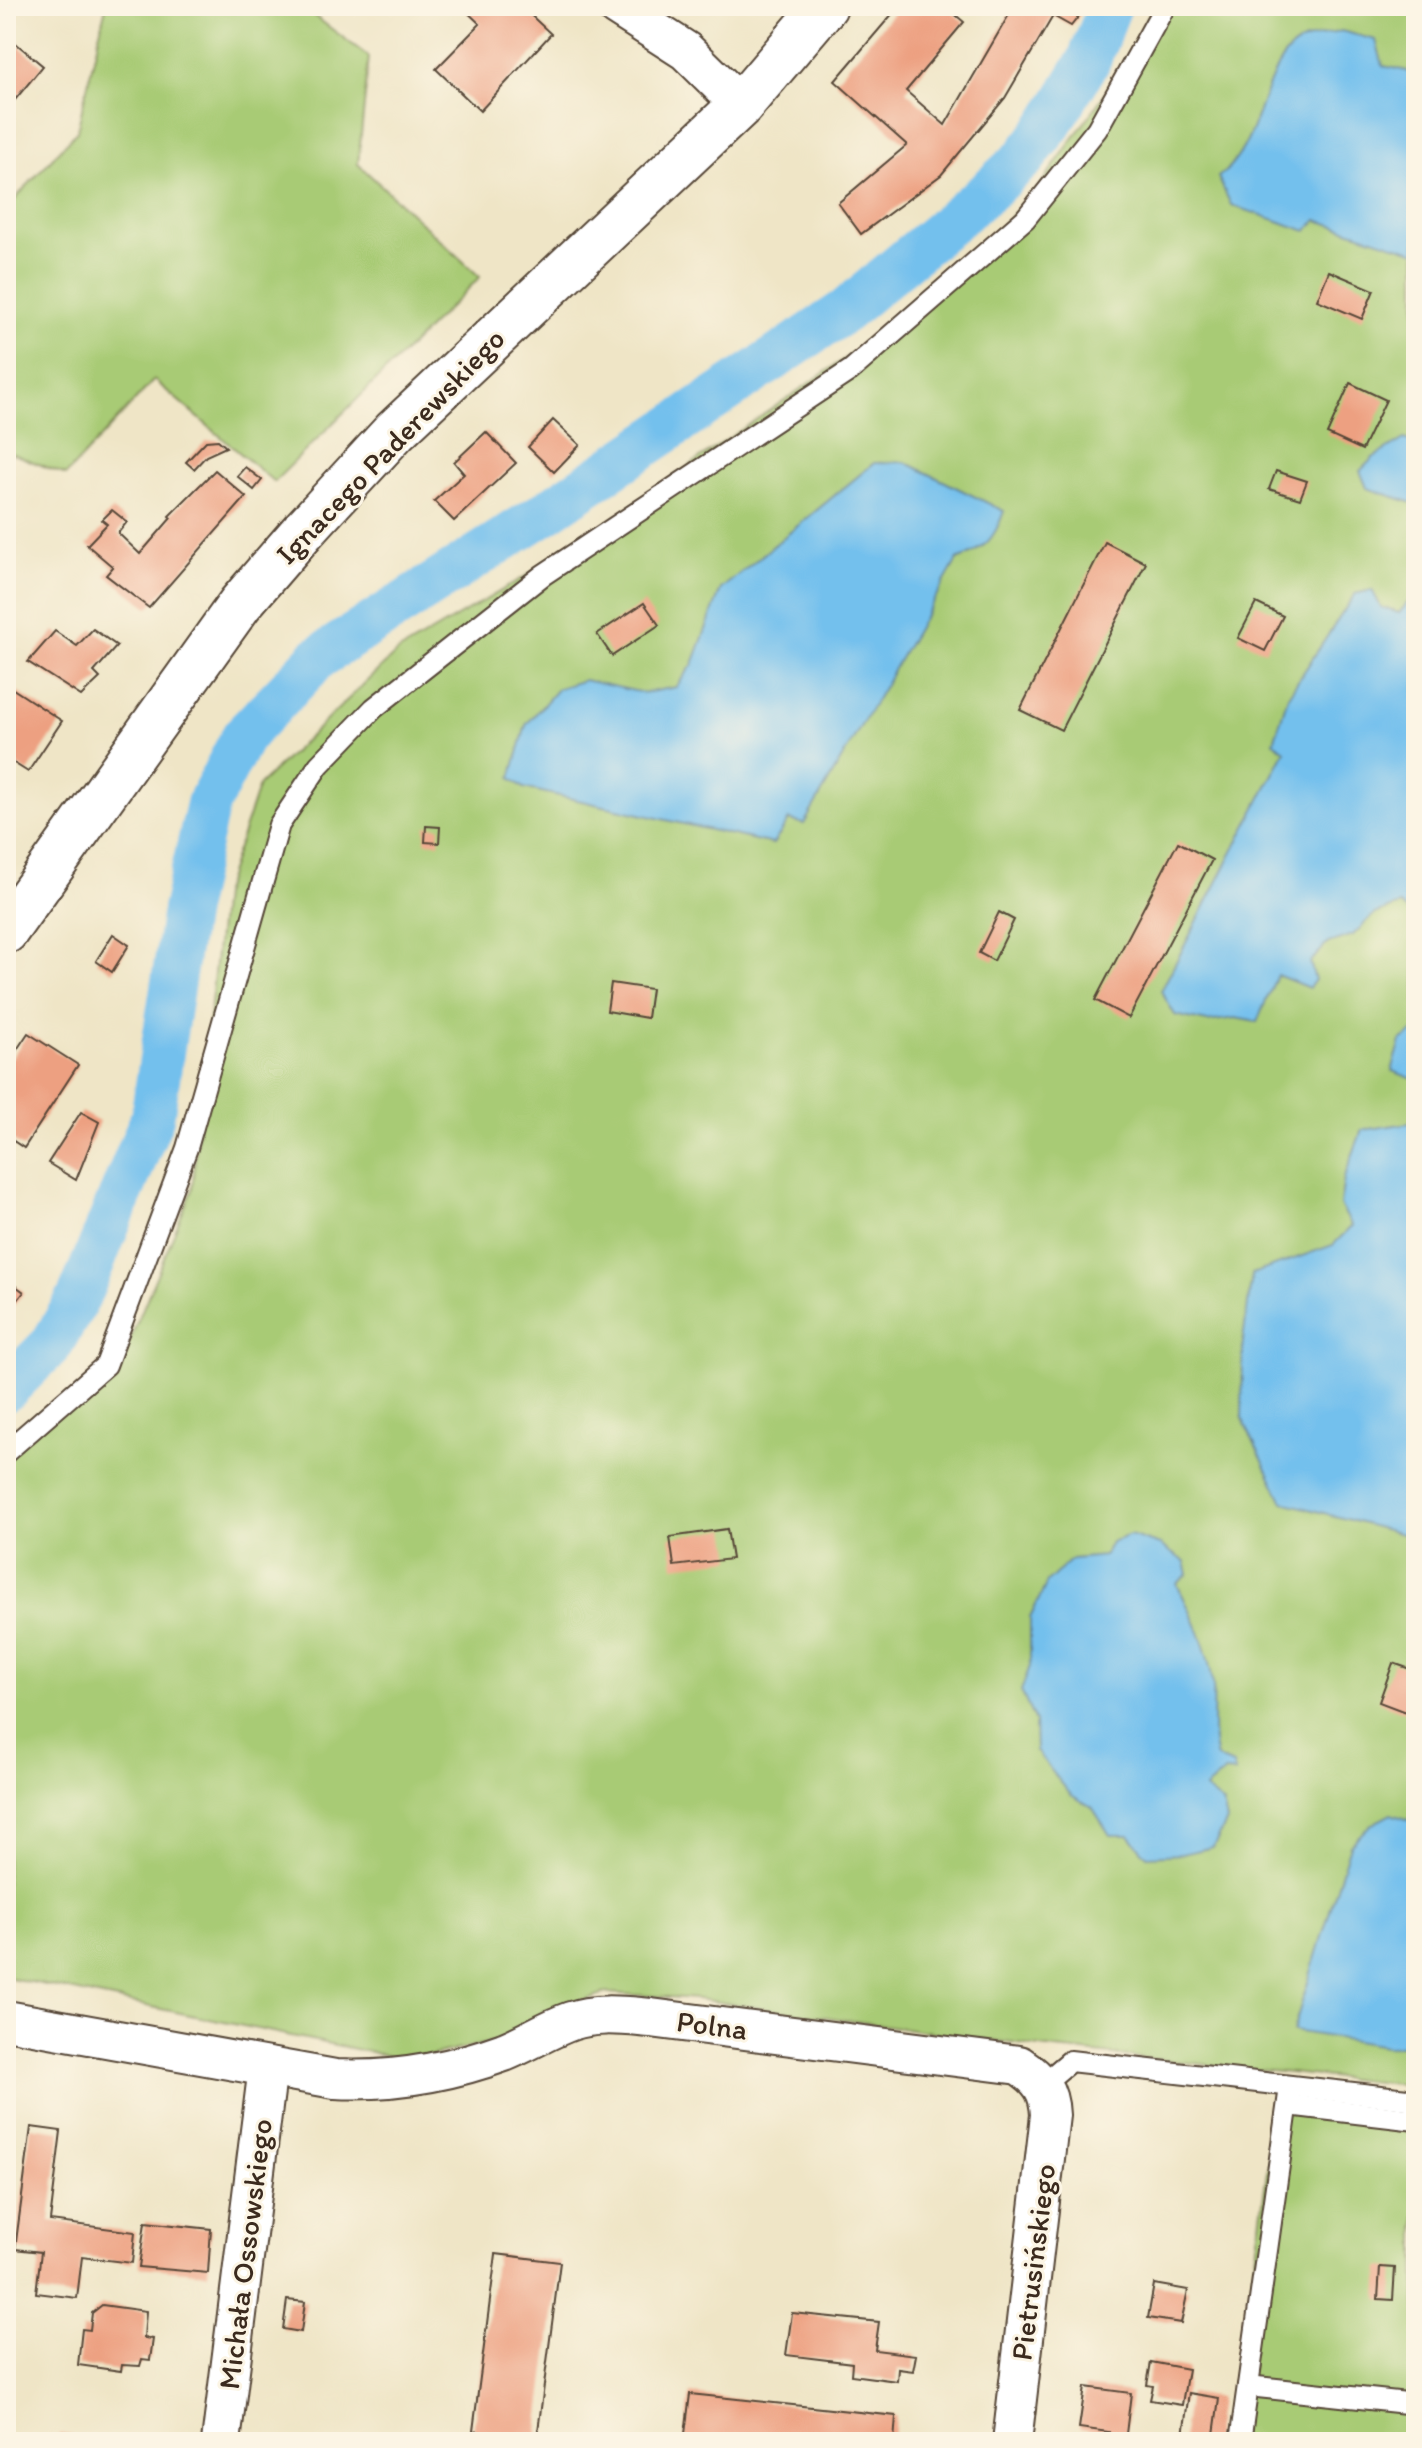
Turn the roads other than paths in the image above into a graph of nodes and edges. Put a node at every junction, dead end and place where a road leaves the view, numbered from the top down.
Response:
1 (616, 6) edge
2 (825, 6) edge
3 (1165, 6) edge
4 (741, 105) junction
5 (6, 931) edge
6 (6, 1452) edge
7 (6, 2020) edge
8 (268, 2067) junction
9 (1043, 2084) junction
10 (1289, 2096) junction
11 (1416, 2100) edge
12 (1416, 2120) edge
13 (1248, 2386) junction
14 (1416, 2404) edge
15 (221, 2442) edge
16 (1012, 2442) edge
17 (1240, 2442) edge

1 - 4 street
2 - 4 main road, Ignacego Paderewskiego
3 - 6 lane
4 - 5 main road, Ignacego Paderewskiego
7 - 8 street, Polna
8 - 9 street, Polna
8 - 15 street, Michała Ossowskiego
9 - 10 lane
9 - 16 street, Pietrusińskiego
10 - 11 lane
10 - 12 lane
10 - 13 lane
13 - 14 lane
13 - 17 lane

